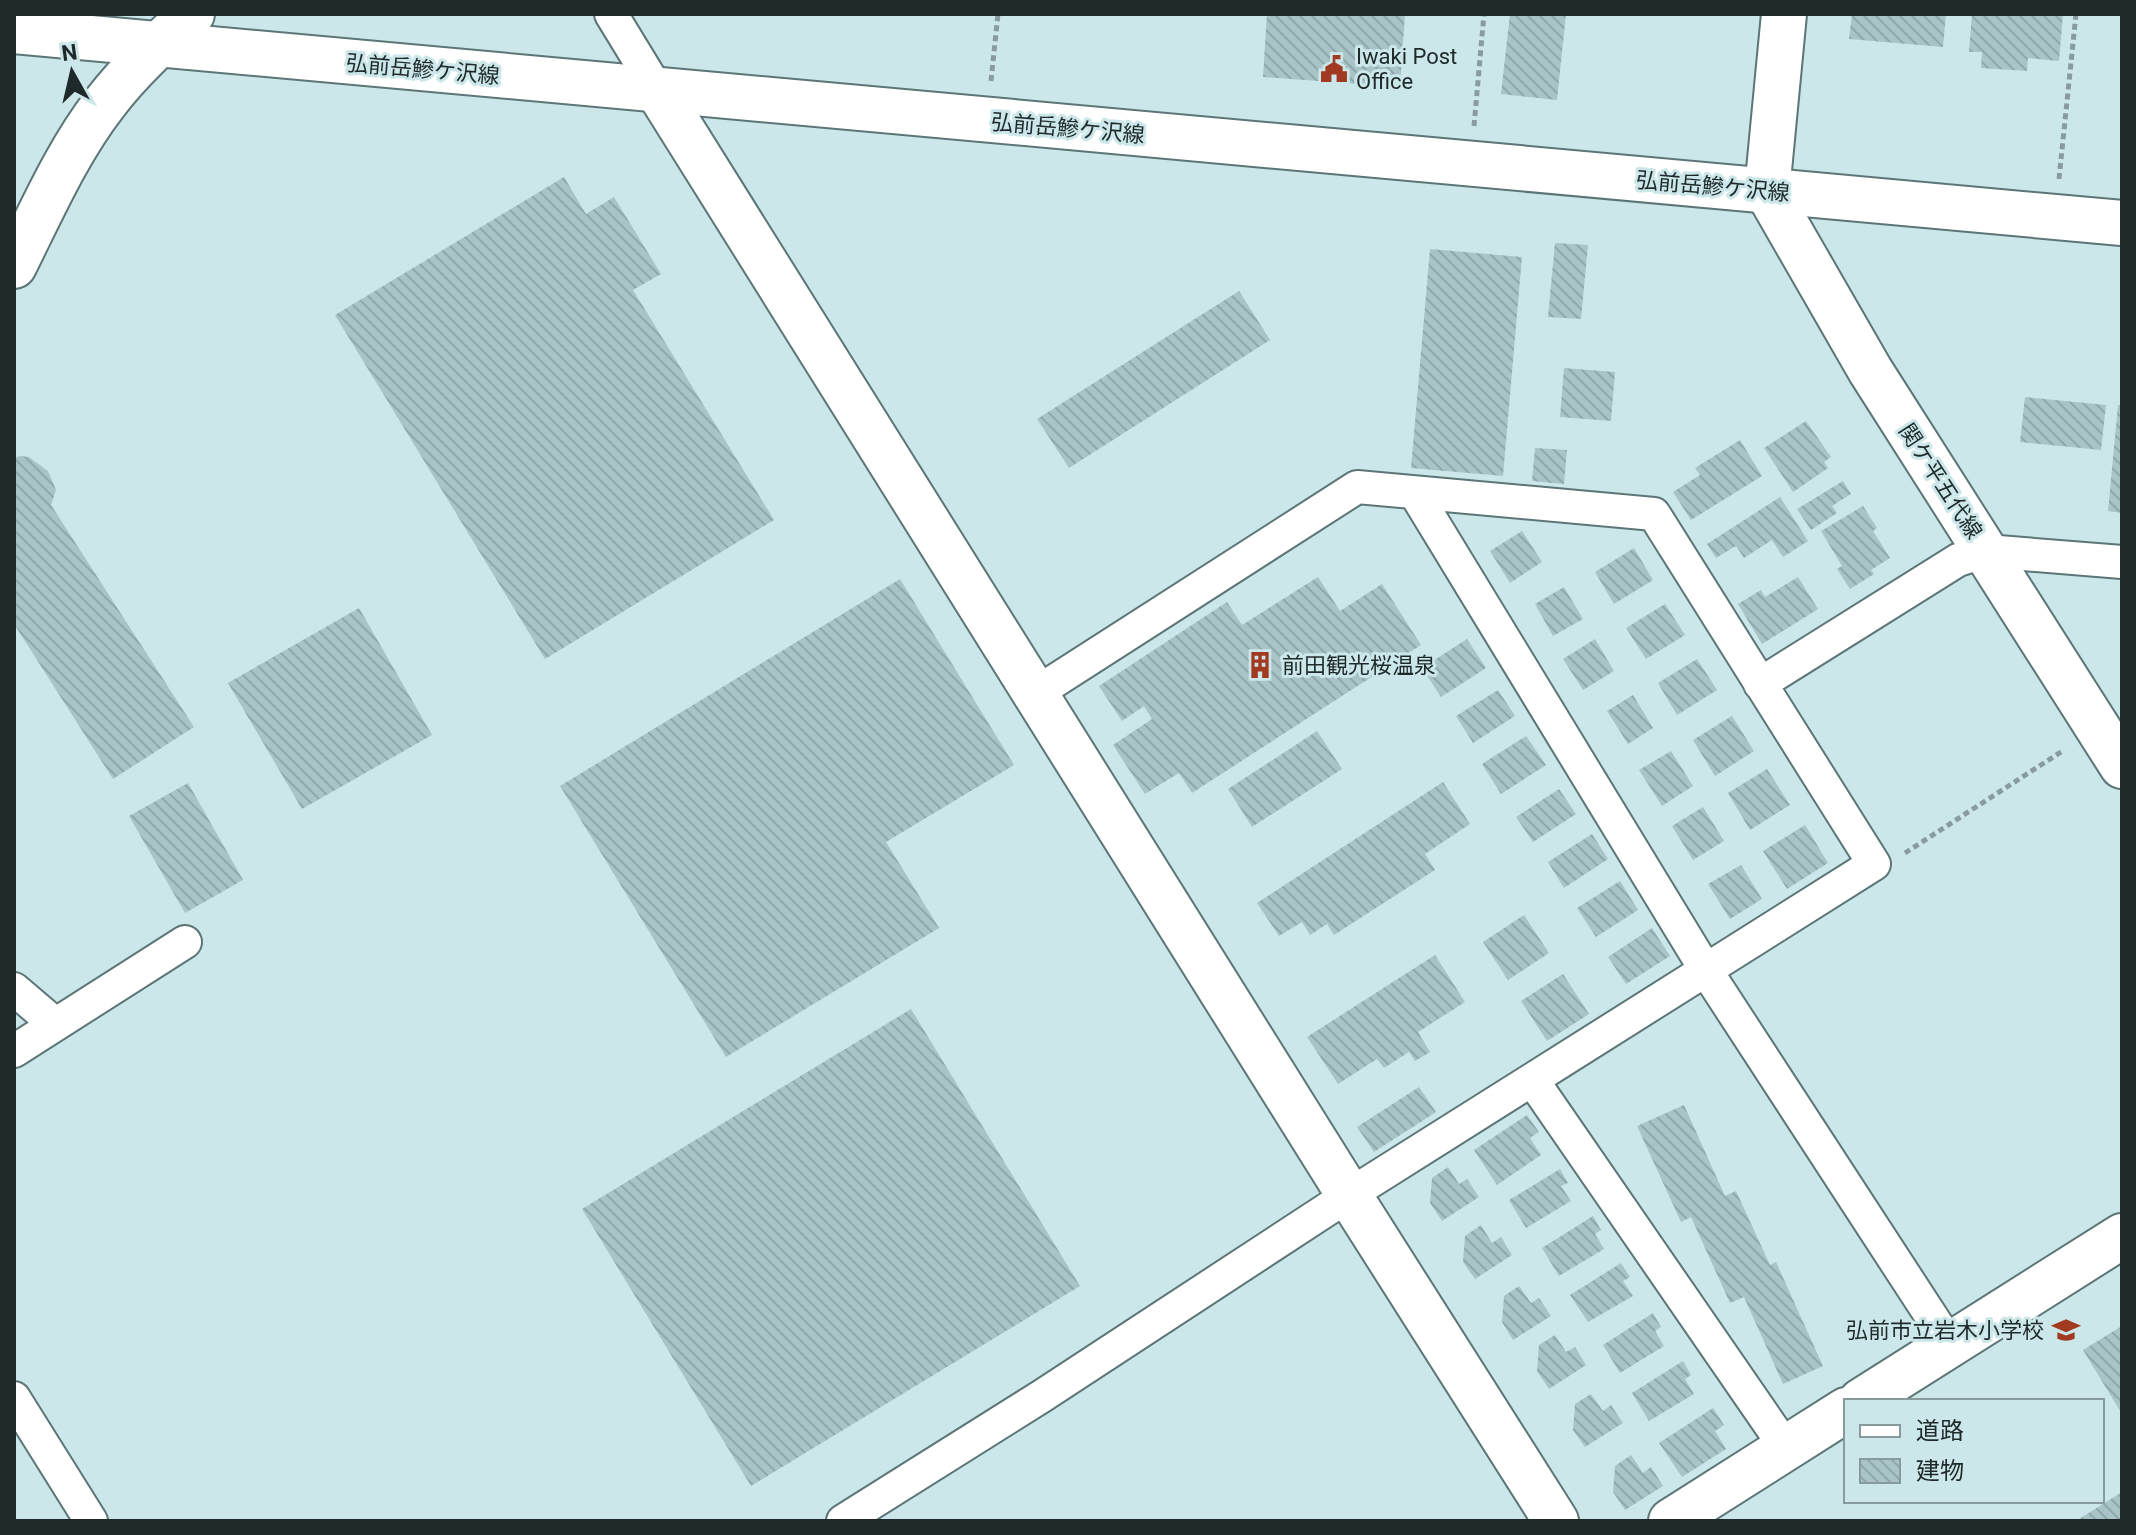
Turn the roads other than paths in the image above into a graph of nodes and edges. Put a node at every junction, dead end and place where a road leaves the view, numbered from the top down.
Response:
1 (192, 14) edge
2 (611, 14) edge
3 (1784, 14) edge
4 (14, 31) edge
5 (159, 44) junction
6 (658, 91) junction
7 (1767, 191) junction
8 (2122, 223) edge
9 (14, 266) edge
10 (1415, 493) junction
11 (1986, 551) junction
12 (2122, 562) edge
13 (1760, 684) junction
14 (1036, 693) junction
15 (2122, 766) edge
16 (185, 942) dead end
17 (1707, 972) junction
18 (14, 989) edge
19 (55, 1024) junction
20 (14, 1051) edge
21 (1533, 1081) junction
22 (1349, 1195) junction
23 (2122, 1236) edge
24 (1950, 1345) junction
25 (14, 1398) edge
26 (1864, 1399) edge
27 (1844, 1411) edge
28 (1786, 1448) junction
29 (91, 1521) edge
30 (843, 1521) edge
31 (1556, 1521) edge
32 (1671, 1521) edge

1 - 5 main road
2 - 6 street
3 - 7 main road
4 - 5 main road, 弘前岳鰺ケ沢線
5 - 6 main road, 弘前岳鰺ケ沢線
5 - 9 main road
6 - 7 main road, 弘前岳鰺ケ沢線
6 - 14 main road
7 - 8 main road, 弘前岳鰺ケ沢線
7 - 11 main road, 関ケ平五代線
10 - 13 street
10 - 14 street
10 - 17 street
11 - 12 street
11 - 13 street
11 - 15 main road, 関ケ平五代線
13 - 17 street
14 - 22 main road
16 - 19 street
17 - 21 street
17 - 24 street
18 - 19 street
19 - 20 street
21 - 22 street
21 - 28 street
22 - 30 street
22 - 31 main road
23 - 24 main road
24 - 26 main road
25 - 29 street
27 - 28 main road
28 - 32 main road

